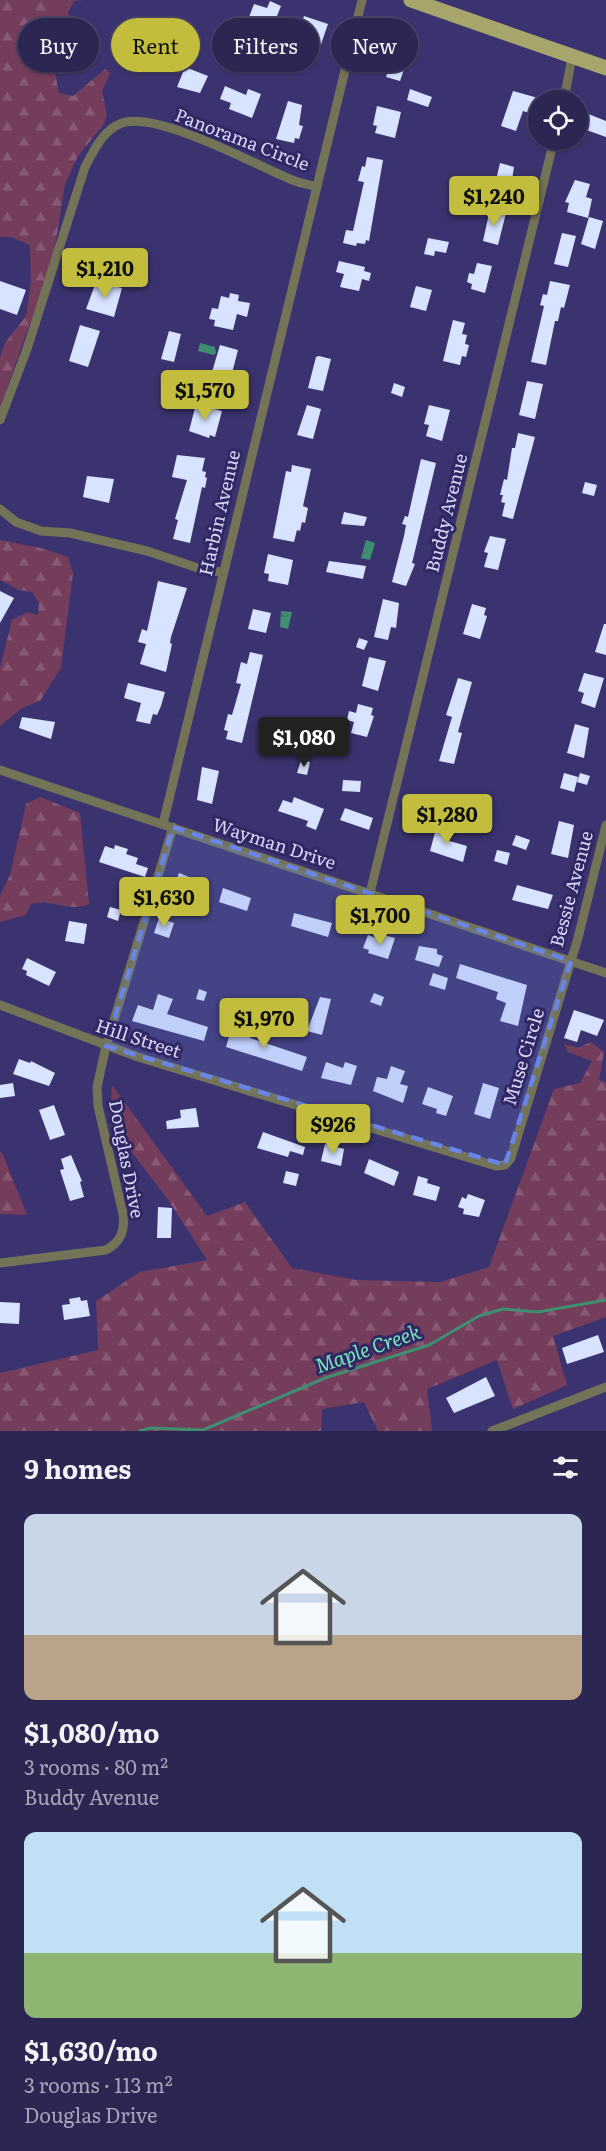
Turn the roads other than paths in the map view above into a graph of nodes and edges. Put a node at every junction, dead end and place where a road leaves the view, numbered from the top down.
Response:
1 (362, 0) edge
2 (411, 0) edge
3 (572, 57) junction
4 (606, 68) edge
5 (566, 90) edge
6 (552, 150) edge
7 (316, 187) junction
8 (0, 420) edge
9 (0, 509) edge
10 (223, 572) junction
11 (0, 770) edge
12 (168, 825) junction
13 (606, 825) edge
14 (370, 893) junction
15 (571, 961) junction
16 (606, 973) edge
17 (0, 1005) edge
18 (106, 1046) junction
19 (509, 1162) joint
20 (0, 1263) edge
21 (606, 1387) edge
22 (492, 1431) edge

1 - 7 street, Harbin Avenue
2 - 3 main road
3 - 4 main road
3 - 5 street
6 - 14 street, Buddy Avenue
7 - 8 street, Panorama Circle
7 - 10 street, Harbin Avenue
9 - 10 street
10 - 12 street, Harbin Avenue
11 - 12 street, Wayman Drive
12 - 14 street, Wayman Drive
12 - 18 street, Douglas Drive
13 - 15 street, Bessie Avenue
14 - 15 street, Wayman Drive
15 - 16 street, Wayman Drive
15 - 19 street, Muse Circle
17 - 18 street, Hill Street
18 - 19 street, Hill Street
18 - 20 street, Douglas Drive
21 - 22 street

